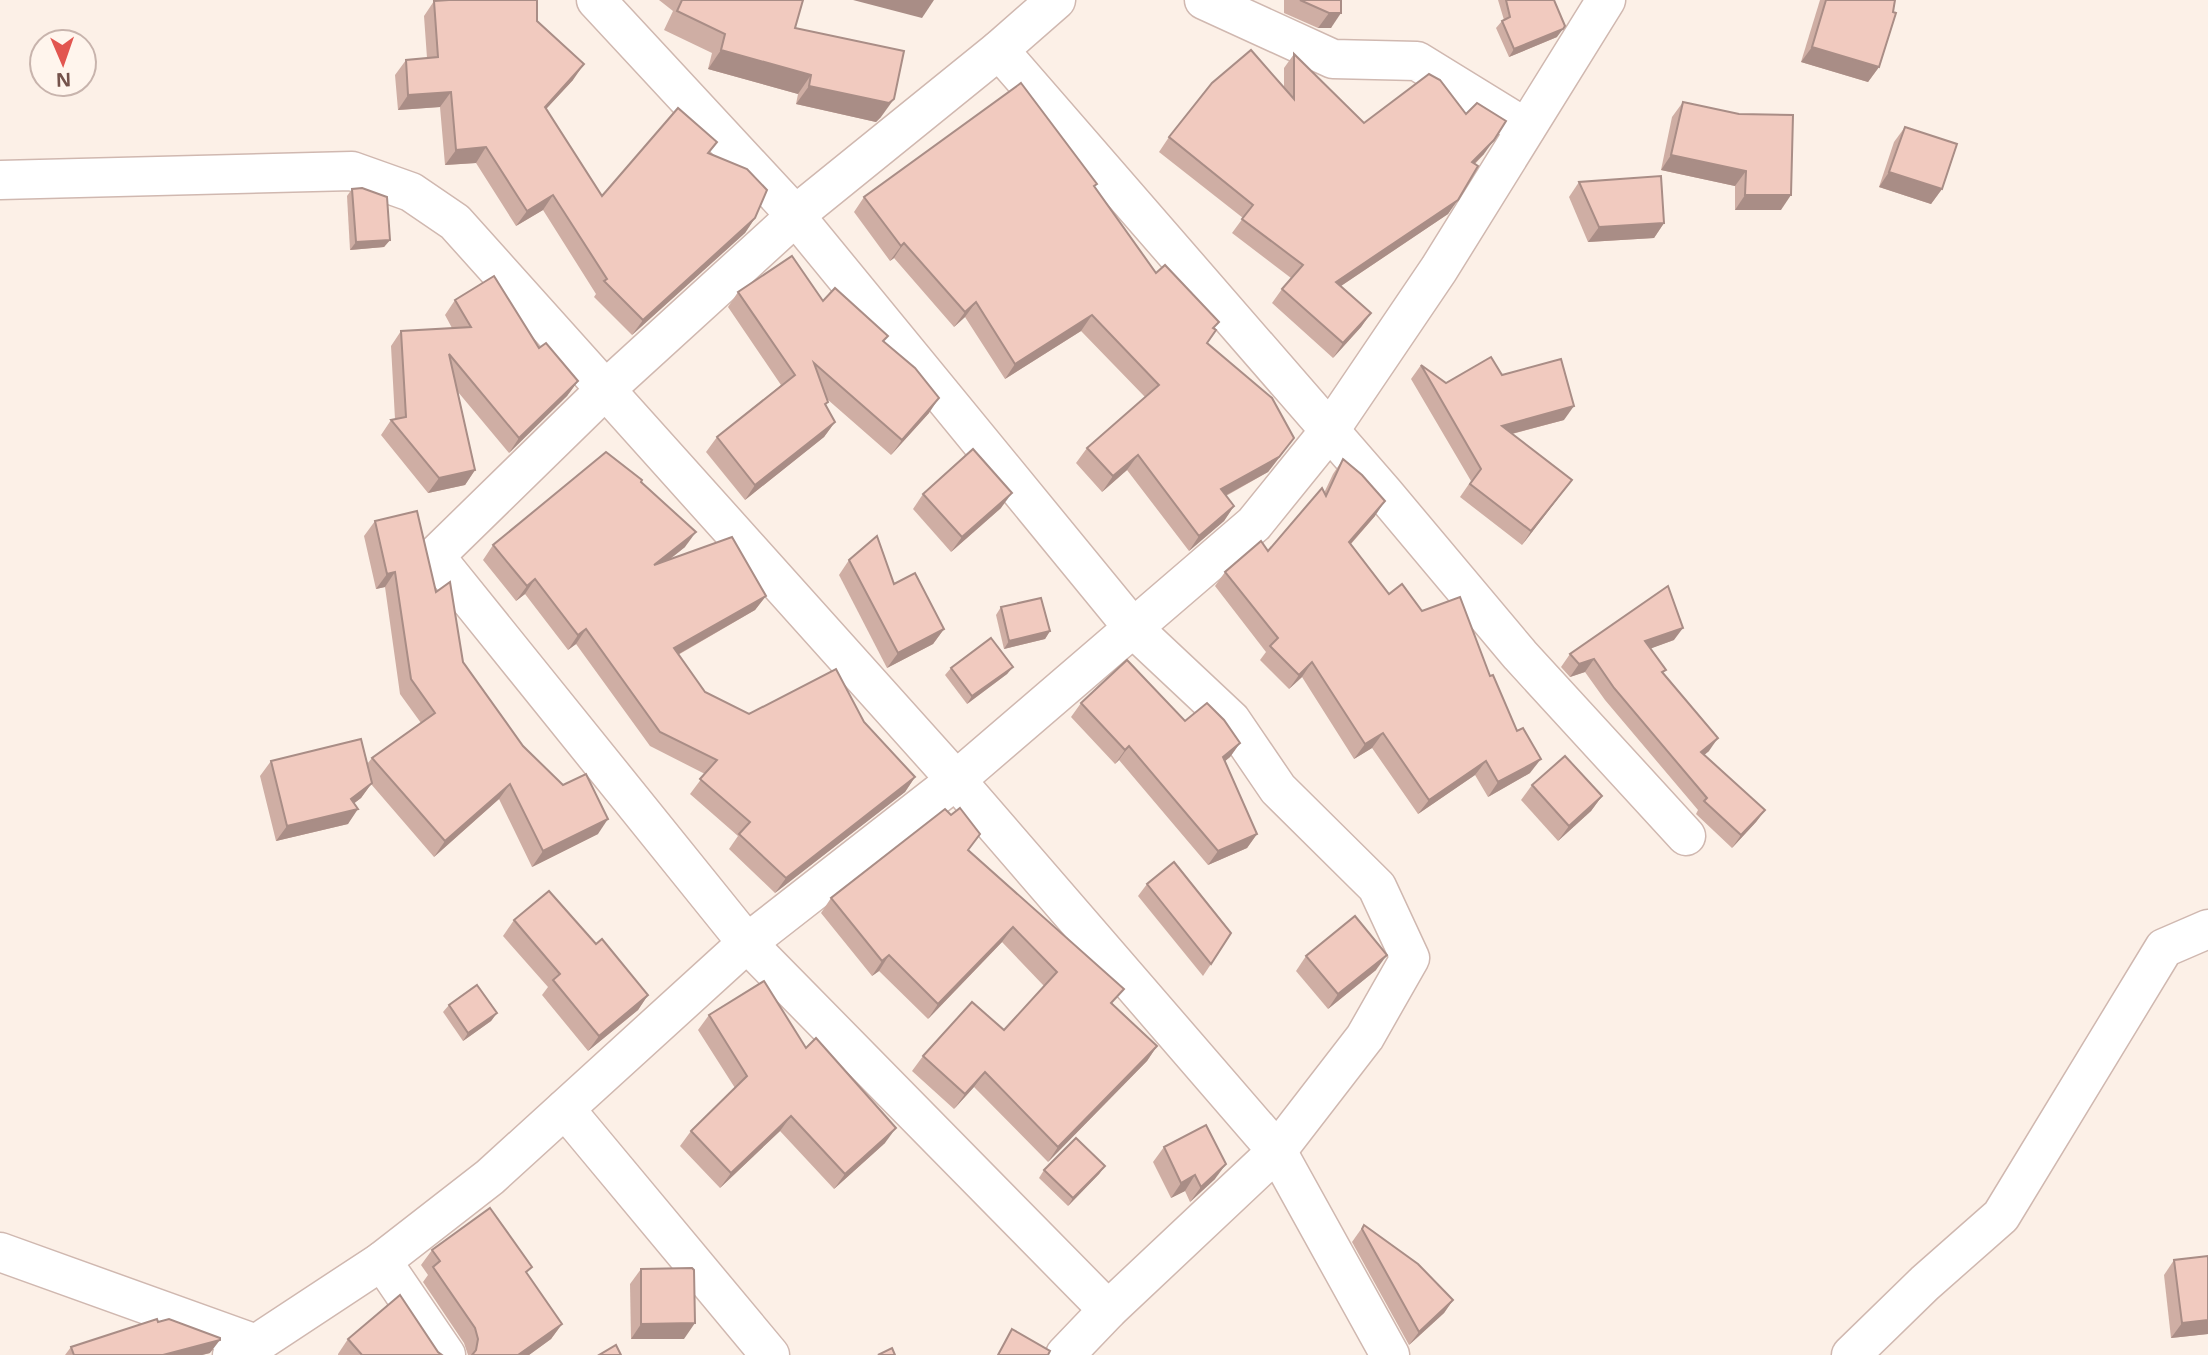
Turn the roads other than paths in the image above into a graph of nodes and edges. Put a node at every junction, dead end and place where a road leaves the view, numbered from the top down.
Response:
1 (596, 0) edge
2 (1056, 0) edge
3 (1204, 0) edge
4 (1606, 0) edge
5 (999, 50) junction
6 (1526, 128) junction
7 (0, 180) edge
8 (795, 216) junction
9 (606, 389) junction
10 (1329, 430) junction
11 (1134, 629) junction
12 (956, 780) junction
13 (1686, 836) dead end
14 (2208, 929) edge
15 (747, 943) junction
16 (565, 1109) junction
17 (1277, 1151) junction
18 (0, 1252) edge
19 (382, 1261) junction
20 (1108, 1310) junction
21 (244, 1350) edge
22 (446, 1355) edge
23 (771, 1355) edge
24 (1065, 1355) edge
25 (1390, 1355) edge
26 (1851, 1355) edge

1 - 8 street
2 - 5 street
3 - 6 street
4 - 6 street
5 - 8 street
5 - 10 street
6 - 10 street
7 - 9 street
8 - 9 street
8 - 11 street
9 - 12 street
9 - 15 street
10 - 11 street
10 - 13 street
11 - 12 street
11 - 17 street
12 - 15 street
12 - 17 street
14 - 26 street
15 - 16 street
15 - 20 street
16 - 19 street
16 - 23 street
17 - 20 street
17 - 25 street
18 - 21 street
19 - 21 street
19 - 22 street
20 - 24 street

